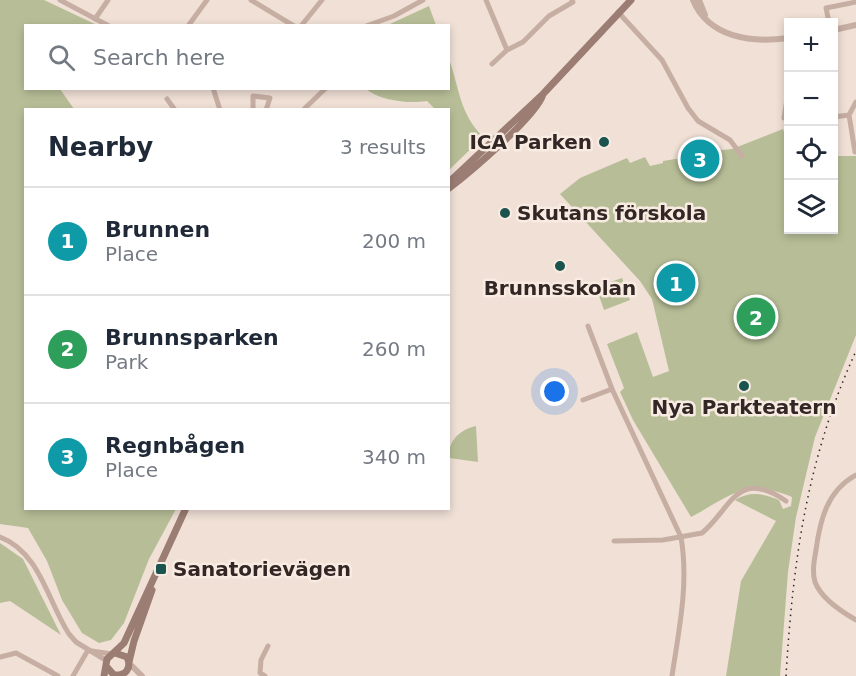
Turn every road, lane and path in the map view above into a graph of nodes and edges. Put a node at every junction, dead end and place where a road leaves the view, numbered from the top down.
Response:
1 (60, 0) edge
2 (108, 0) edge
3 (207, 0) edge
4 (251, 0) edge
5 (322, 0) edge
6 (423, 0) edge
7 (486, 0) edge
8 (631, 0) edge
9 (693, 0) edge
10 (699, 0) edge
11 (573, 1) edge
12 (856, 2) edge
13 (618, 12) junction
14 (706, 18) junction
15 (828, 18) edge
16 (95, 19) junction
17 (105, 24) edge
18 (189, 24) edge
19 (291, 24) edge
20 (303, 24) edge
21 (372, 24) edge
22 (856, 26) edge
23 (838, 29) edge
24 (784, 38) edge
25 (507, 50) junction
26 (492, 64) dead end
27 (214, 90) edge
28 (324, 90) edge
29 (543, 94) junction
30 (167, 99) dead end
31 (856, 102) edge
32 (174, 108) edge
33 (219, 108) edge
34 (253, 108) edge
35 (267, 108) edge
36 (305, 108) edge
37 (849, 114) junction
38 (838, 116) edge
39 (855, 152) edge
40 (742, 156) dead end
41 (450, 181) edge
42 (450, 187) edge
43 (588, 326) dead end
44 (612, 389) junction
45 (583, 400) dead end
46 (856, 475) edge
47 (786, 501) dead end
48 (185, 510) edge
49 (0, 537) edge
50 (681, 537) junction
51 (614, 541) dead end
52 (140, 613) junction
53 (856, 620) edge
54 (268, 646) dead end
55 (88, 650) junction
56 (114, 653) junction
57 (0, 657) edge
58 (107, 663) junction
59 (129, 663) junction
60 (58, 676) edge
61 (73, 676) edge
62 (104, 676) edge
63 (122, 676) edge
64 (142, 676) edge
65 (265, 676) edge
66 (672, 676) edge

1 - 16 street
2 - 16 street
3 - 18 street
4 - 19 street
5 - 20 street
6 - 21 street
7 - 25 street
8 - 13 main road
9 - 14 street
10 - 14 street
11 - 25 street
12 - 15 street
13 - 29 main road
13 - 40 street
14 - 24 street
16 - 17 street
22 - 23 street
25 - 26 street
27 - 33 street
28 - 36 street
29 - 41 main road
29 - 42 main road
30 - 32 street
31 - 37 street
34 - 35 street
37 - 38 street
37 - 39 street
43 - 44 street
44 - 45 street
44 - 50 street
46 - 53 street
47 - 50 street
48 - 52 main road
49 - 55 street
50 - 51 street
50 - 66 street
52 - 56 main road
52 - 59 main road
54 - 65 street
55 - 56 street
55 - 58 street
55 - 61 street
56 - 58 main road
56 - 59 main road
57 - 60 street
58 - 62 main road
58 - 63 main road
59 - 63 main road
59 - 64 street

